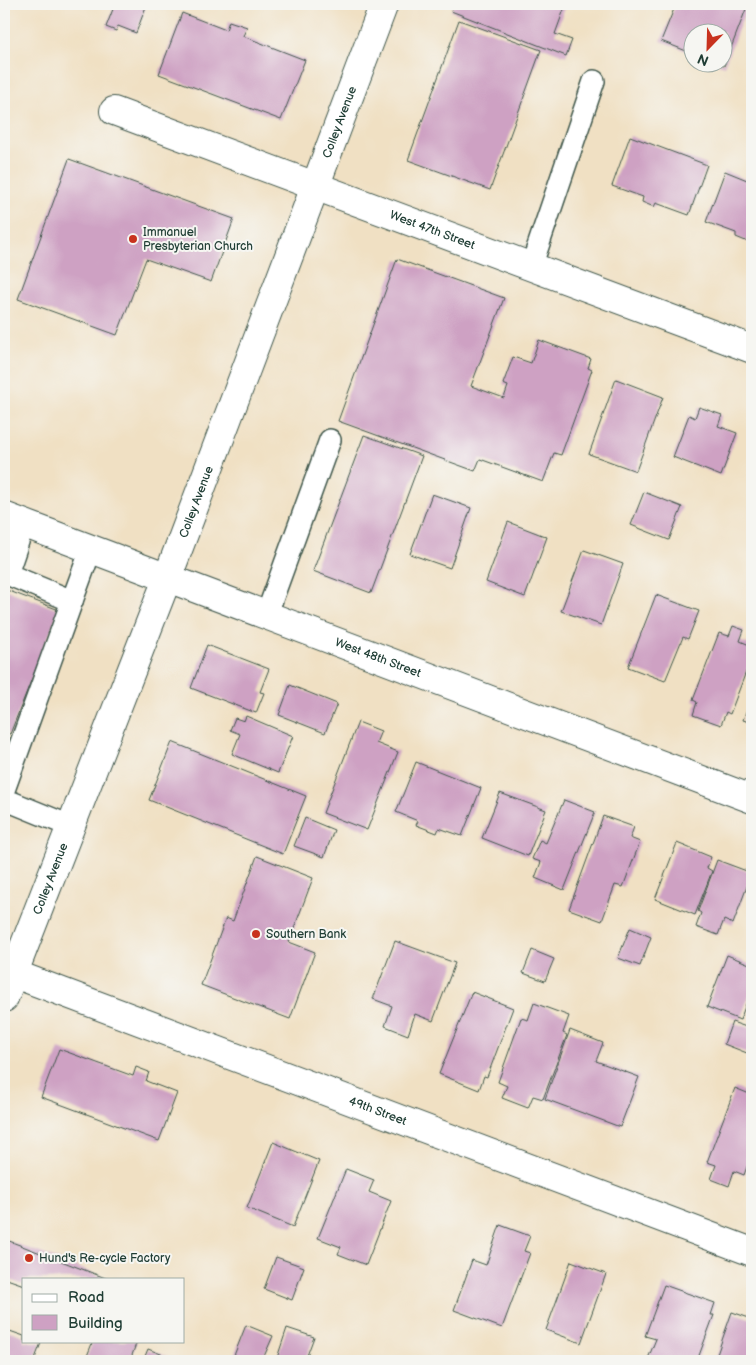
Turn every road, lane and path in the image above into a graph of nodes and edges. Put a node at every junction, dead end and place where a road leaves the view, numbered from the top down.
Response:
1 (384, 4) edge
2 (594, 81) dead end
3 (114, 111) dead end
4 (314, 186) junction
5 (532, 267) junction
6 (752, 349) edge
7 (330, 440) dead end
8 (14, 520) edge
9 (92, 549) junction
10 (167, 579) junction
11 (72, 601) junction
12 (266, 616) junction
13 (4, 790) edge
14 (4, 799) edge
15 (752, 799) edge
16 (70, 826) junction
17 (7, 980) edge
18 (752, 1252) edge

1 - 4 street, Colley Avenue
2 - 5 lane
3 - 4 street, West 47th Street
4 - 5 street, West 47th Street
4 - 10 street, Colley Avenue
5 - 6 street, West 47th Street
7 - 12 lane
8 - 9 street, West 48th Street
8 - 11 lane
9 - 10 street, West 48th Street
9 - 11 lane
10 - 12 street, West 48th Street
10 - 16 street, Colley Avenue
11 - 13 lane
12 - 15 street, West 48th Street
14 - 16 lane
16 - 17 street, Colley Avenue
17 - 18 street, 49th Street

